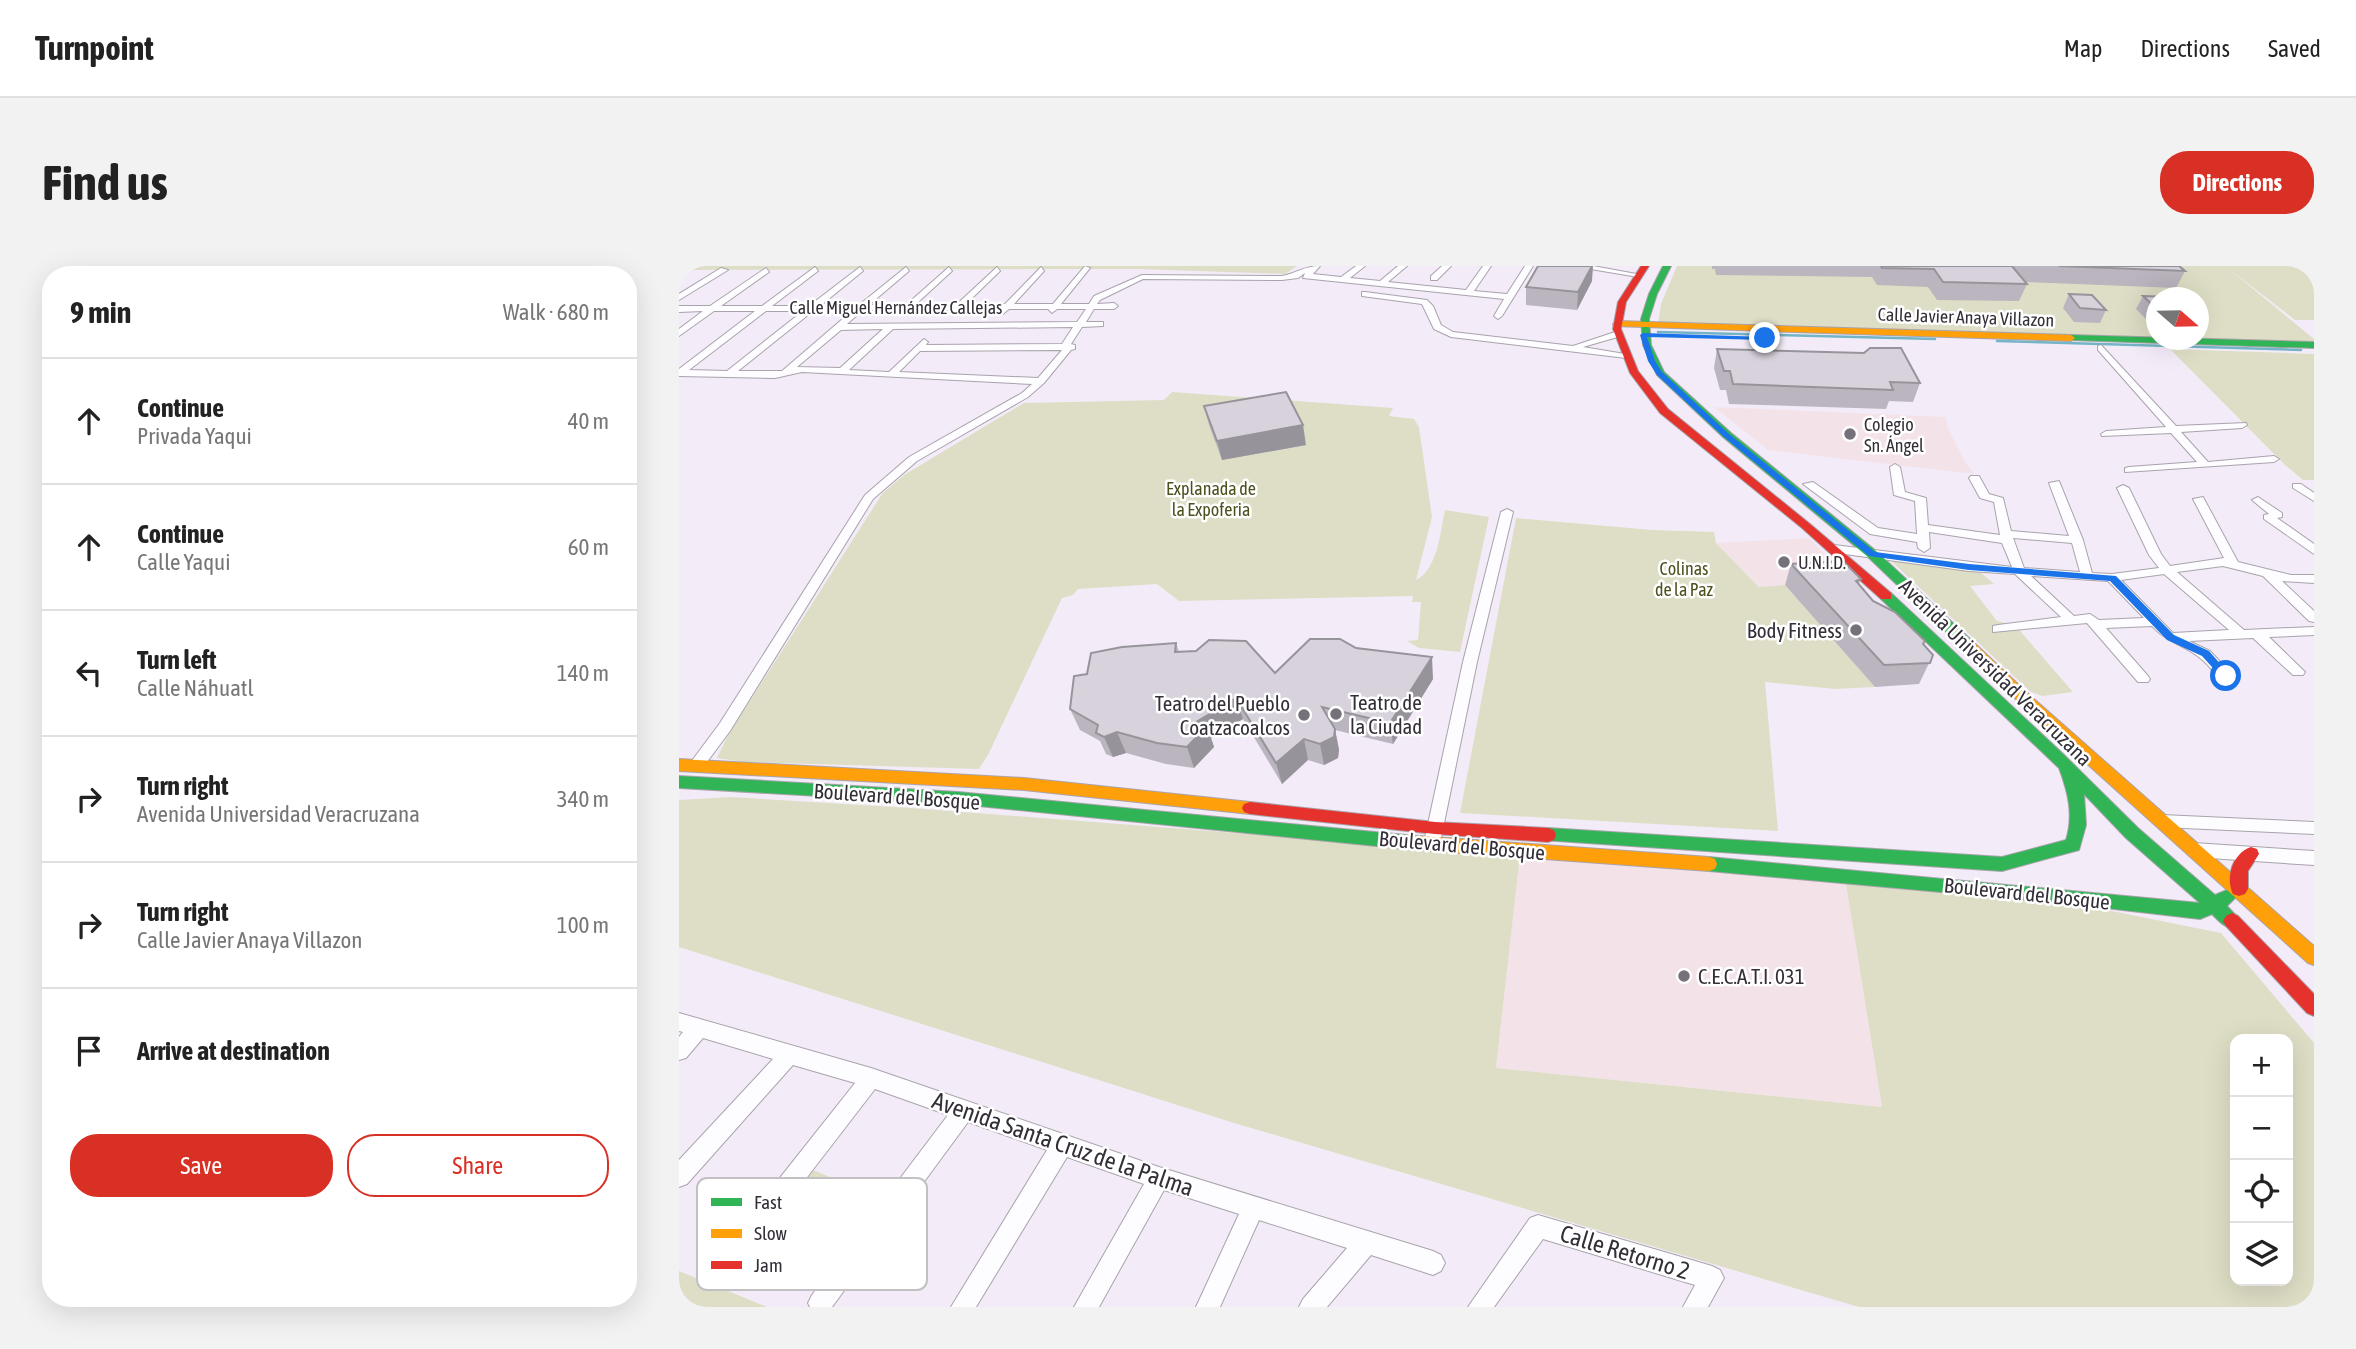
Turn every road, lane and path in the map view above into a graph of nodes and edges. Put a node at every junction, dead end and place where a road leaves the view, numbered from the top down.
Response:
1 (1310, 266) edge
2 (1318, 266) edge
3 (1361, 266) edge
4 (1403, 266) edge
5 (1447, 266) edge
6 (1487, 266) edge
7 (1529, 266) edge
8 (1577, 266) edge
9 (1667, 266) edge
10 (1086, 268) dead end
11 (815, 269) dead end
12 (860, 269) dead end
13 (905, 269) dead end
14 (949, 269) dead end
15 (997, 269) dead end
16 (1041, 269) dead end
17 (724, 270) dead end
18 (767, 270) dead end
19 (1641, 271) edge
20 (1146, 276) junction
21 (1434, 278) dead end
22 (1341, 281) junction
23 (1380, 285) junction
24 (1468, 293) junction
25 (1365, 294) dead end
26 (1509, 297) junction
27 (679, 298) edge
28 (906, 309) junction
29 (956, 309) junction
30 (1004, 309) junction
31 (1053, 309) junction
32 (1089, 309) junction
33 (1112, 309) junction
34 (679, 310) edge
35 (711, 310) junction
36 (761, 310) junction
37 (809, 310) junction
38 (859, 310) junction
39 (1498, 316) dead end
40 (1082, 324) junction
41 (1100, 324) junction
42 (891, 326) junction
43 (940, 326) junction
44 (839, 327) junction
45 (1618, 329) junction
46 (1643, 330) junction
47 (680, 331) edge
48 (1091, 331) dead end
49 (1083, 339) dead end
50 (1990, 341) junction
51 (2314, 345) edge
52 (919, 348) junction
53 (1571, 348) junction
54 (2101, 348) junction
55 (1067, 349) junction
56 (2314, 354) edge
57 (1626, 355) junction
58 (843, 370) junction
59 (1049, 371) junction
60 (895, 372) junction
61 (679, 373) edge
62 (785, 373) junction
63 (729, 374) junction
64 (1025, 376) junction
65 (1041, 381) junction
66 (1002, 407) junction
67 (2242, 425) dead end
68 (2174, 430) junction
69 (2106, 434) dead end
70 (2274, 459) dead end
71 (2205, 465) junction
72 (1895, 467) dead end
73 (2129, 470) dead end
74 (1975, 478) dead end
75 (2055, 483) dead end
76 (1809, 484) dead end
77 (2314, 485) edge
78 (2123, 488) dead end
79 (2314, 498) edge
80 (2199, 499) dead end
81 (2258, 500) dead end
82 (1507, 512) dead end
83 (1924, 534) junction
84 (2007, 537) junction
85 (2077, 540) junction
86 (1834, 550) junction
87 (2314, 550) edge
88 (1872, 554) junction
89 (1923, 561) junction
90 (2232, 563) junction
91 (2167, 569) junction
92 (2020, 572) junction
93 (2267, 574) junction
94 (2087, 576) junction
95 (2112, 578) junction
96 (2314, 579) edge
97 (2069, 618) junction
98 (2314, 618) edge
99 (2153, 622) junction
100 (2096, 624) junction
101 (1998, 629) dead end
102 (2314, 631) edge
103 (2257, 634) junction
104 (2241, 635) junction
105 (2170, 637) junction
106 (1938, 643) junction
107 (2298, 672) dead end
108 (1999, 674) junction
109 (2226, 676) dead end
110 (2143, 679) dead end
111 (2064, 764) junction
112 (679, 765) edge
113 (696, 766) junction
114 (935, 780) junction
115 (679, 782) edge
116 (716, 785) junction
117 (679, 793) edge
118 (924, 797) junction
119 (2162, 821) junction
120 (2314, 828) edge
121 (1434, 836) junction
122 (2194, 850) junction
123 (2251, 854) junction
124 (2043, 855) junction
125 (2314, 858) edge
126 (2239, 889) junction
127 (2062, 896) junction
128 (2214, 906) junction
129 (2312, 954) edge
130 (2269, 958) junction
131 (2314, 1007) edge
132 (679, 1022) edge
133 (701, 1028) junction
134 (679, 1051) edge
135 (790, 1054) junction
136 (871, 1078) junction
137 (964, 1110) junction
138 (1062, 1144) junction
139 (679, 1176) edge
140 (793, 1178) edge
141 (913, 1178) edge
142 (1159, 1178) junction
143 (1253, 1208) junction
144 (1366, 1244) junction
145 (1433, 1263) dead end
146 (830, 1290) edge
147 (820, 1303) dead end
148 (963, 1307) edge
149 (1086, 1307) edge
150 (1208, 1307) edge
151 (1311, 1307) edge
152 (1480, 1307) edge
153 (1695, 1307) edge

1 - 20 street
2 - 22 street
3 - 22 street
4 - 23 street
5 - 21 street
6 - 24 street
7 - 26 street
8 - 19 street
9 - 46 main road
10 - 31 street
11 - 36 street
12 - 37 street
13 - 38 street
14 - 28 street
15 - 29 street
16 - 30 street
17 - 27 street
18 - 35 street
19 - 45 main road
20 - 32 street
20 - 33 street
22 - 23 street
23 - 24 street
24 - 26 street
25 - 53 street
26 - 39 street
28 - 29 street, Calle Miguel Hernández Callejas
28 - 38 street, Calle Miguel Hernández Callejas
29 - 30 street, Calle Miguel Hernández Callejas
29 - 43 street
30 - 31 street, Calle Miguel Hernández Callejas
31 - 32 street, Calle Miguel Hernández Callejas
32 - 33 street, Calle Miguel Hernández Callejas
32 - 40 street
33 - 41 street
34 - 35 street, Calle Miguel Hernández Callejas
35 - 36 street, Calle Miguel Hernández Callejas
35 - 47 street
36 - 37 street, Calle Miguel Hernández Callejas
36 - 61 street
37 - 38 street, Calle Miguel Hernández Callejas
37 - 63 street
38 - 44 street
40 - 41 street
40 - 43 street
40 - 55 street
41 - 48 street
42 - 43 street
42 - 44 street
42 - 58 street
43 - 52 street
44 - 62 street
45 - 46 main road, Calle Javier Anaya Villazon
45 - 53 street
45 - 57 main road, Avenida Universidad Veracruzana
46 - 50 main road, Calle Javier Anaya Villazon
46 - 88 main road, Avenida Universidad Veracruzana
49 - 55 street
50 - 51 main road, Calle Javier Anaya Villazon
50 - 54 main road, Calle Javier Anaya Villazon
52 - 55 street
52 - 60 street
53 - 57 street
54 - 56 main road, Calle Javier Anaya Villazon
54 - 68 street
55 - 59 street
57 - 86 main road, Avenida Universidad Veracruzana
58 - 60 street
58 - 62 street
59 - 64 street
59 - 65 street
60 - 64 street
61 - 63 street
62 - 63 street
64 - 65 street
64 - 66 street
65 - 66 street
66 - 113 street
67 - 68 street
68 - 69 street
68 - 71 street
70 - 71 street
71 - 73 street
72 - 83 street
74 - 84 street
75 - 85 street
76 - 83 street
77 - 79 street
78 - 91 street
80 - 90 street
81 - 87 street
82 - 121 street
83 - 84 street
83 - 89 street
84 - 85 street
84 - 92 street
85 - 94 street
86 - 88 street
86 - 106 main road, Avenida Universidad Veracruzana
88 - 89 street
88 - 108 main road, Avenida Universidad Veracruzana
89 - 92 street
90 - 91 street
90 - 93 street
91 - 95 street
91 - 104 street
92 - 94 street
92 - 97 street
93 - 96 street
93 - 98 street
94 - 95 street
95 - 99 street
97 - 100 street
97 - 101 street
99 - 100 street
99 - 105 street
100 - 110 street
102 - 103 street
103 - 104 street
103 - 107 street
104 - 105 street
105 - 109 street
106 - 108 main road
106 - 111 main road, Avenida Universidad Veracruzana
108 - 119 main road, Avenida Universidad Veracruzana
111 - 124 main road, Boulevard del Bosque
111 - 128 main road, Avenida Universidad Veracruzana
112 - 113 main road, Boulevard del Bosque
113 - 114 main road, Boulevard del Bosque
114 - 118 main road
114 - 121 main road, Boulevard del Bosque
115 - 116 main road, Boulevard del Bosque
116 - 117 main road
116 - 118 main road, Boulevard del Bosque
118 - 121 main road, Boulevard del Bosque
119 - 120 street
119 - 122 main road, Avenida Universidad Veracruzana
121 - 124 main road, Boulevard del Bosque
121 - 127 main road, Boulevard del Bosque
122 - 123 street
122 - 126 main road, Avenida Universidad Veracruzana
123 - 125 street
123 - 126 main road
124 - 127 main road
126 - 128 main road, Boulevard del Bosque
126 - 129 main road, Avenida Universidad Veracruzana
127 - 128 main road, Boulevard del Bosque
128 - 130 main road, Avenida Universidad Veracruzana
129 - 130 street
130 - 131 main road, Avenida Universidad Veracruzana
132 - 133 street, Avenida Santa Cruz de la Palma
133 - 134 street
133 - 135 street, Avenida Santa Cruz de la Palma
135 - 136 street, Avenida Santa Cruz de la Palma
135 - 139 street
136 - 137 street, Avenida Santa Cruz de la Palma
136 - 140 street
137 - 138 street, Avenida Santa Cruz de la Palma
137 - 141 street
138 - 142 street, Avenida Santa Cruz de la Palma
138 - 148 street
142 - 143 street, Avenida Santa Cruz de la Palma
142 - 149 street
143 - 144 street, Avenida Santa Cruz de la Palma
143 - 150 street
144 - 145 street, Avenida Santa Cruz de la Palma
144 - 151 street
146 - 147 street
152 - 153 street, Calle Retorno 2

